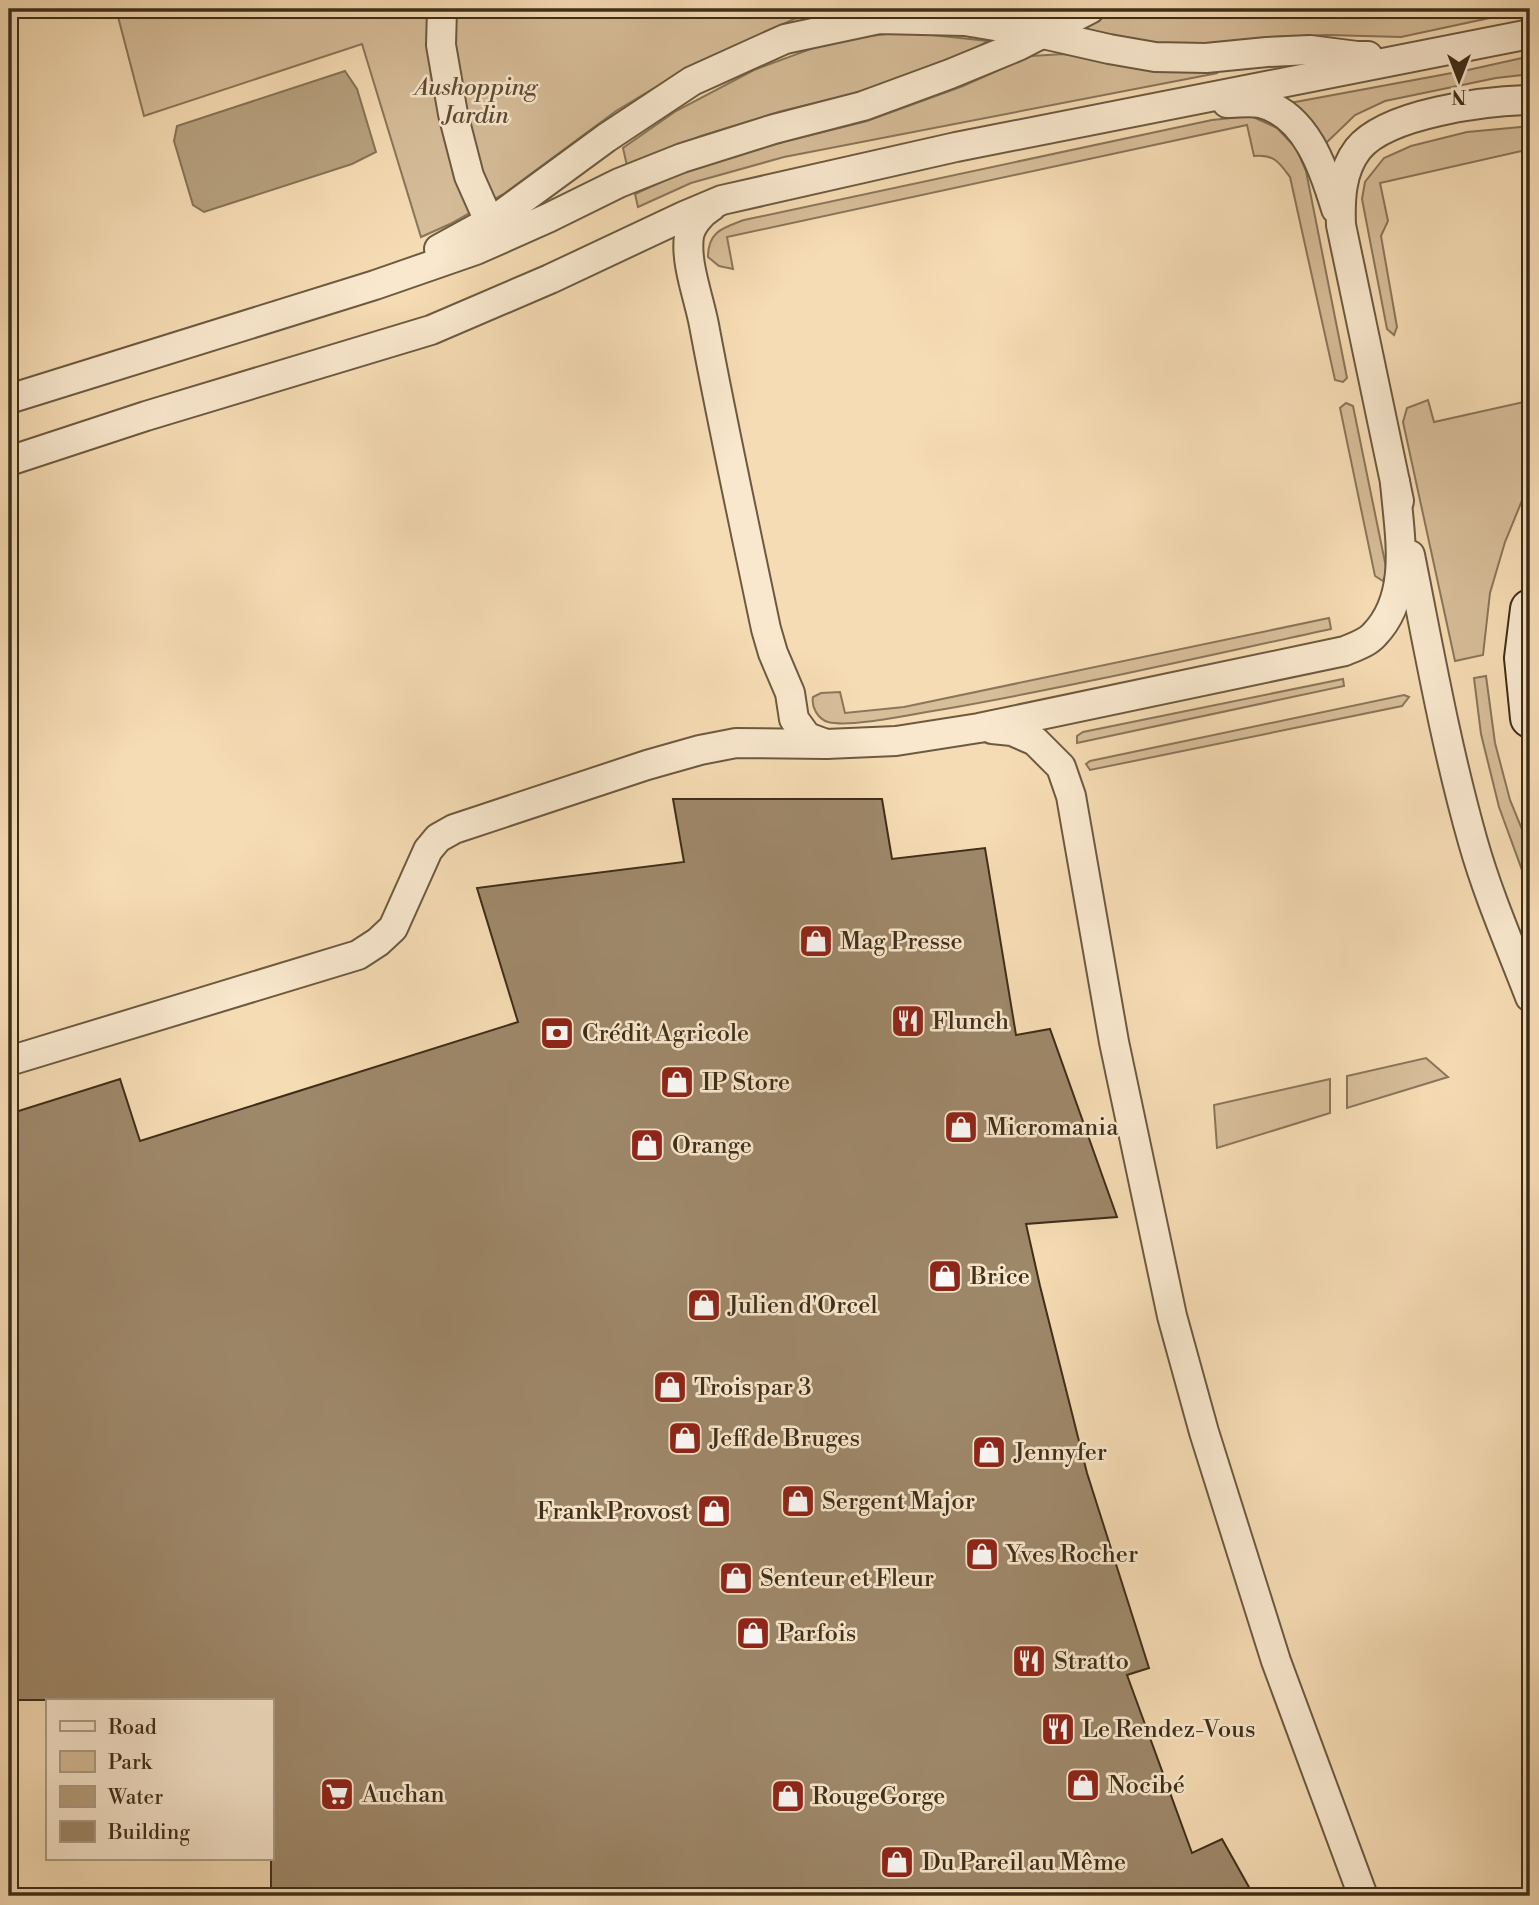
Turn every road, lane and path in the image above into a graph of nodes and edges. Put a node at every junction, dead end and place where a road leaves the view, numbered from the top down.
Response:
1 (442, 9) edge
2 (1090, 9) edge
3 (1043, 34) junction
4 (1530, 34) edge
5 (1437, 52) junction
6 (1530, 100) edge
7 (1172, 103) junction
8 (722, 200) junction
9 (489, 221) junction
10 (1341, 225) junction
11 (375, 285) junction
12 (9, 399) edge
13 (9, 461) edge
14 (1395, 482) junction
15 (1530, 609) edge
16 (1530, 718) edge
17 (979, 728) junction
18 (826, 744) junction
19 (1530, 996) edge
20 (9, 1062) edge
21 (1363, 1896) edge

1 - 9 lane
2 - 3 lane
3 - 5 lane
3 - 9 lane
3 - 11 lane
4 - 5 lane
5 - 7 lane
6 - 10 lane
7 - 8 lane
7 - 10 lane
8 - 13 lane
8 - 18 lane
9 - 11 lane
10 - 14 lane
11 - 12 lane
14 - 17 lane
14 - 19 lane
15 - 16 street
17 - 18 lane
17 - 21 lane
18 - 20 lane

